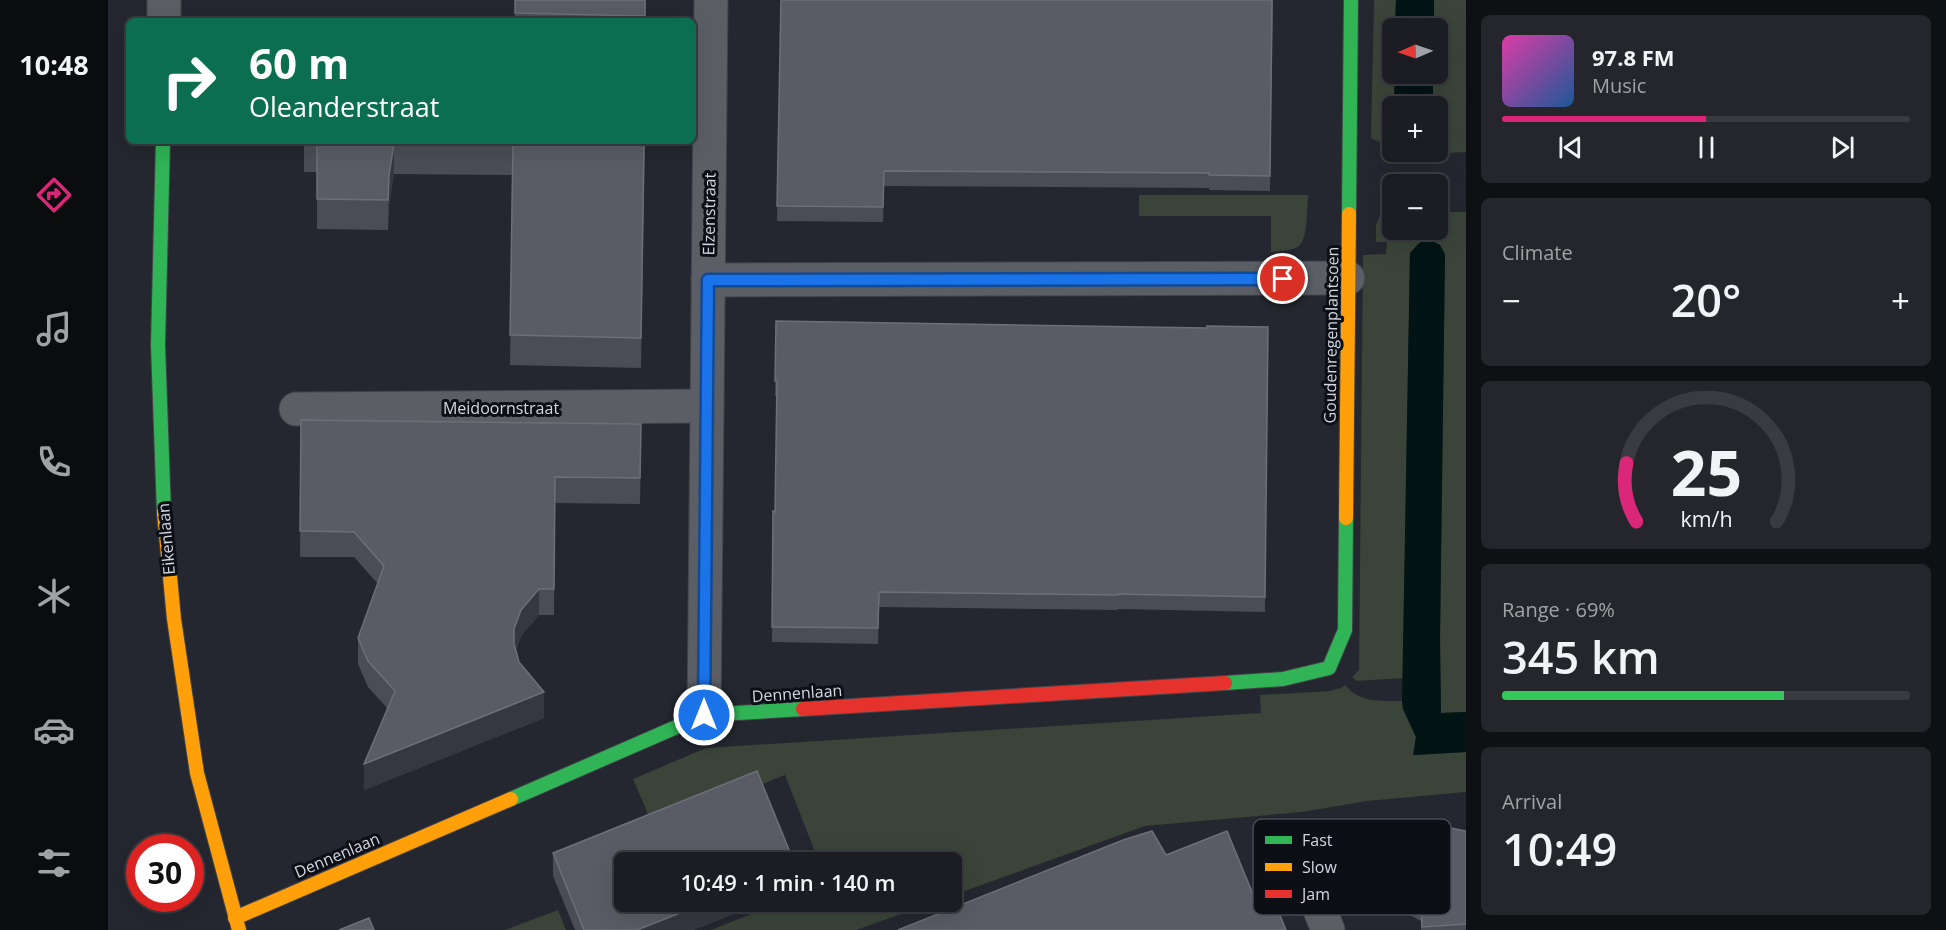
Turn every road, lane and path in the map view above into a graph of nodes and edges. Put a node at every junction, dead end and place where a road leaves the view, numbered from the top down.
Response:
1 (164, 0) edge
2 (711, 0) edge
3 (1351, 0) edge
4 (164, 18) edge
5 (702, 76) edge
6 (163, 144) edge
7 (1348, 278) junction
8 (708, 280) junction
9 (707, 406) junction
10 (296, 409) dead end
11 (1329, 668) joint
12 (704, 715) junction
13 (1322, 915) edge
14 (237, 924) edge
15 (1328, 930) edge

1 - 4 street
2 - 5 street, Elzenstraat
3 - 7 street, Goudenregenplantsoen
5 - 8 street, Elzenstraat
6 - 14 street, Eikenlaan
7 - 8 street
7 - 11 street, Goudenregenplantsoen
8 - 9 street, Elzenstraat
9 - 10 street, Meidoornstraat
9 - 12 street, Elzenstraat
11 - 12 street, Dennenlaan
12 - 14 street, Dennenlaan
13 - 15 street

